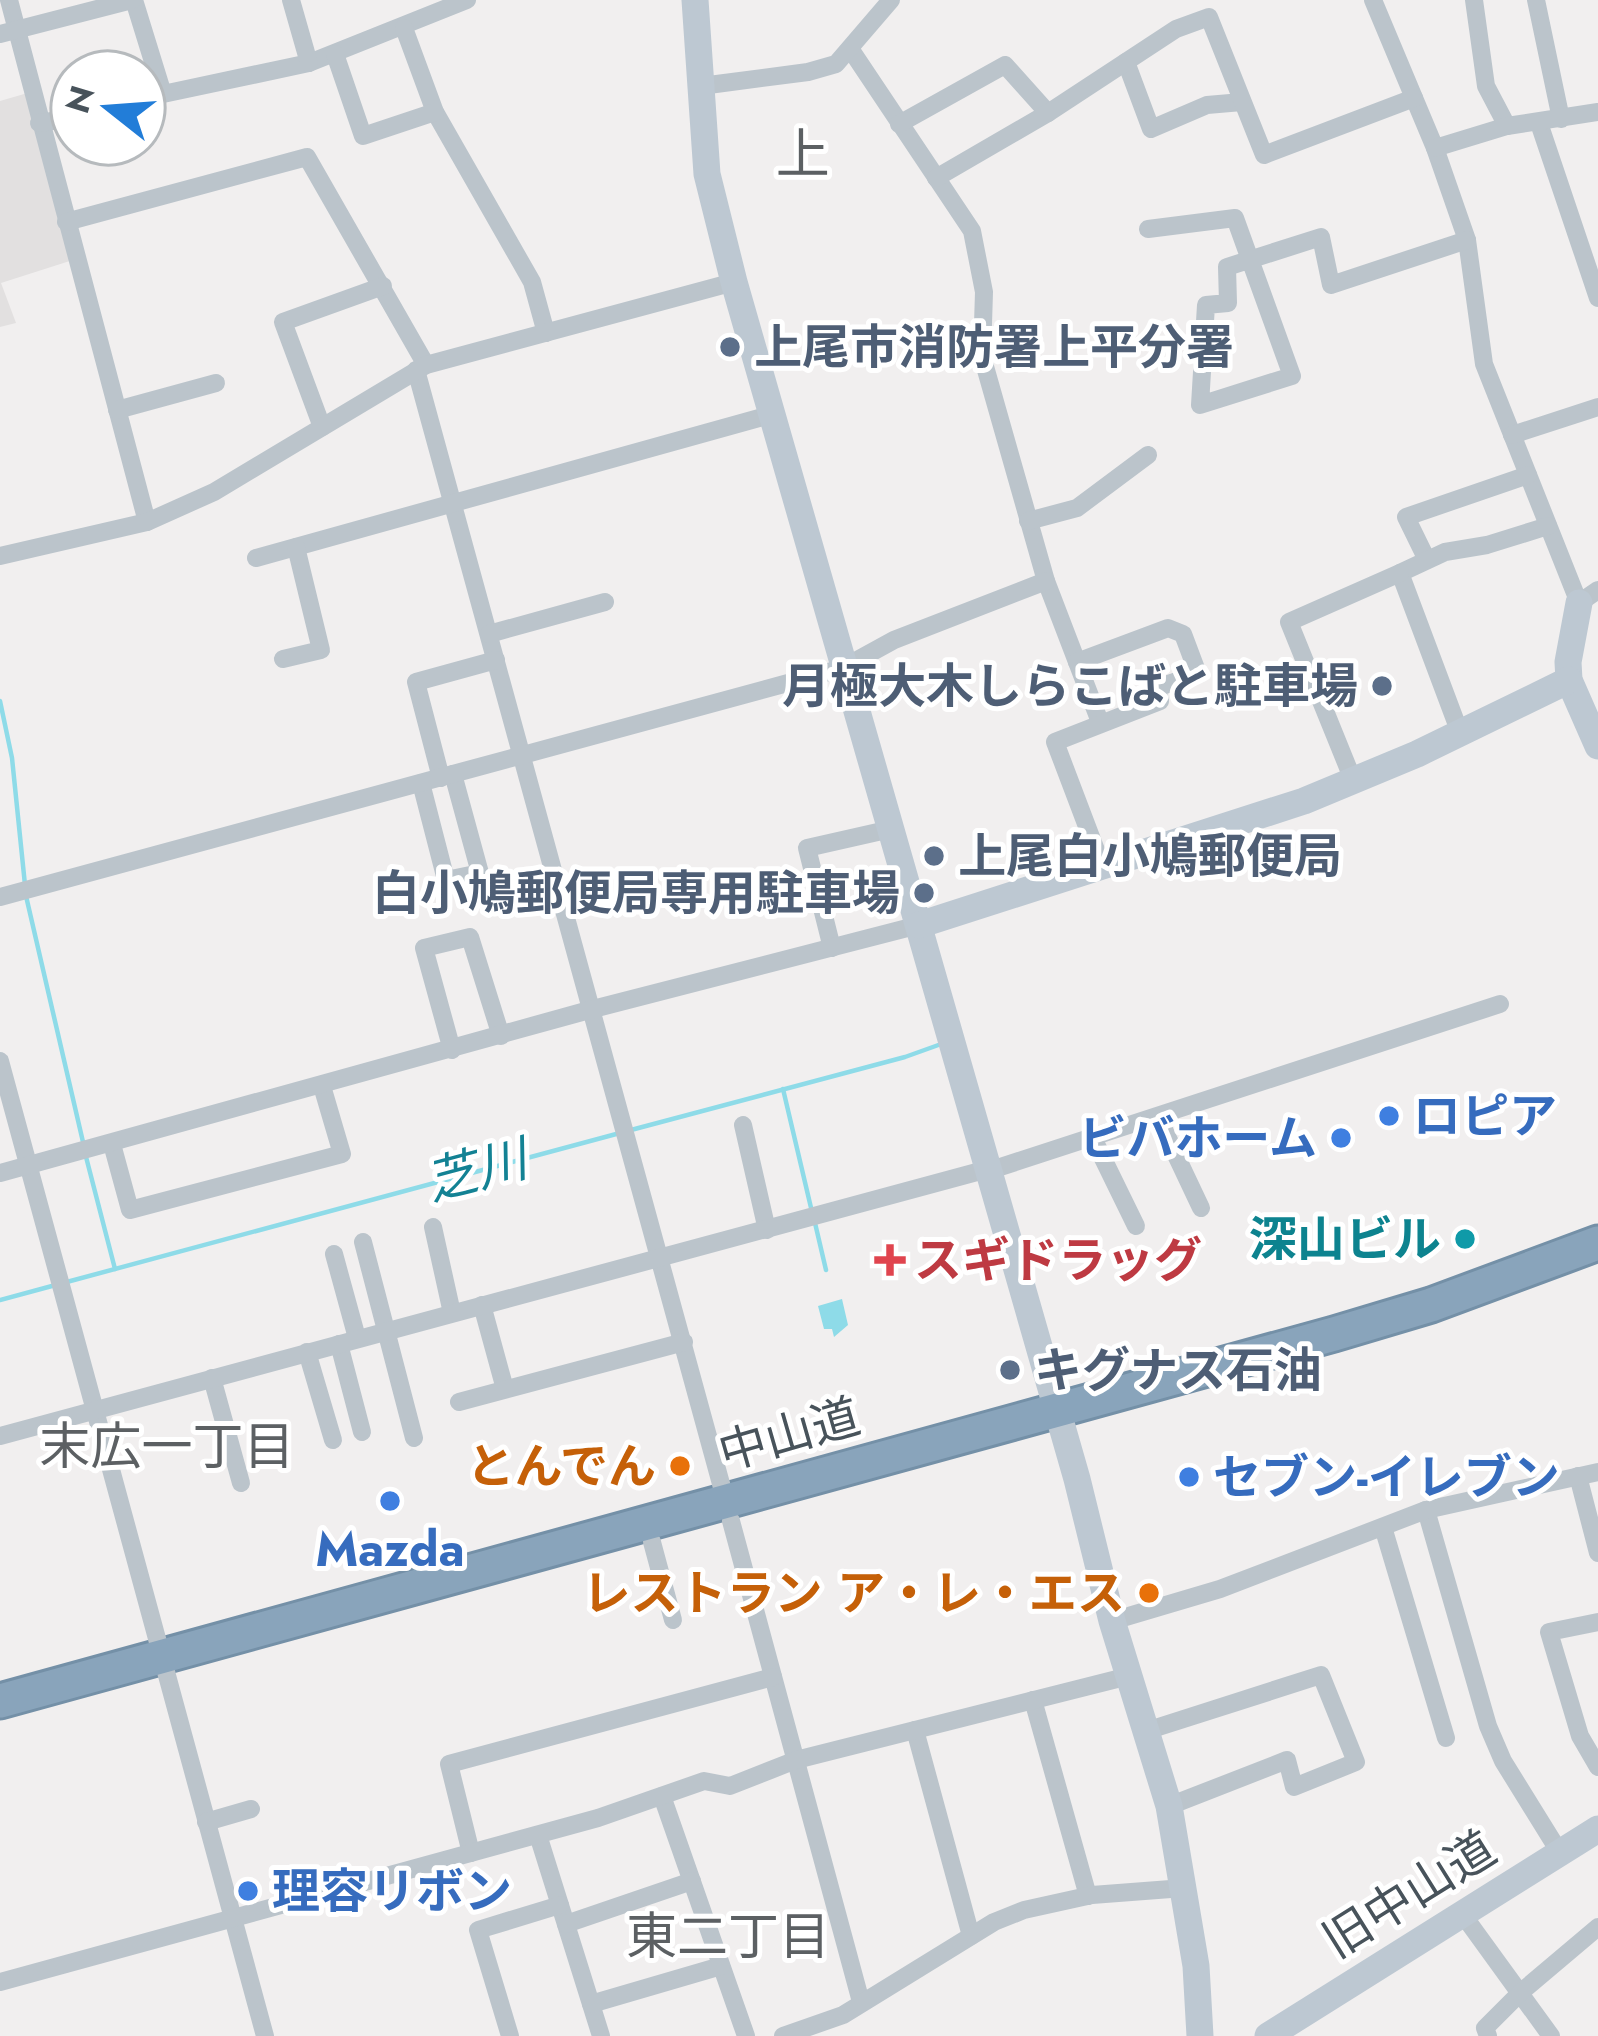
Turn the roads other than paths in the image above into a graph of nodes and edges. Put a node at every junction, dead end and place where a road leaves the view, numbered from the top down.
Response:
1 (9, 0) edge
2 (133, 0) edge
3 (291, 0) edge
4 (694, 0) edge
5 (891, 0) edge
6 (1372, 0) edge
7 (1474, 0) edge
8 (1536, 0) edge
9 (461, 2) edge
10 (404, 28) junction
11 (7, 32) edge
12 (851, 50) junction
13 (334, 54) junction
14 (1126, 62) junction
15 (309, 63) junction
16 (701, 86) junction
17 (1414, 98) junction
18 (1243, 102) junction
19 (435, 112) junction
20 (1598, 112) edge
21 (1048, 113) junction
22 (1561, 119) junction
23 (48, 122) edge
24 (40, 123) junction
25 (1539, 123) junction
26 (899, 124) junction
27 (1508, 126) junction
28 (1435, 148) junction
29 (936, 178) junction
30 (66, 222) junction
31 (1148, 230) dead end
32 (1467, 240) junction
33 (1251, 261) junction
34 (734, 282) junction
35 (383, 286) junction
36 (1598, 298) edge
37 (546, 333) junction
38 (421, 368) junction
39 (216, 383) dead end
40 (1598, 407) edge
41 (117, 410) junction
42 (770, 415) junction
43 (322, 427) junction
44 (1512, 435) junction
45 (1148, 454) dead end
46 (1528, 475) junction
47 (453, 506) junction
48 (1028, 521) junction
49 (146, 522) junction
50 (1548, 526) junction
51 (296, 547) junction
52 (0, 556) edge
53 (256, 558) dead end
54 (1427, 560) junction
55 (1400, 573) junction
56 (1046, 581) junction
57 (1589, 597) edge
58 (605, 602) dead end
59 (489, 634) junction
60 (283, 659) dead end
61 (496, 660) junction
62 (1077, 662) junction
63 (843, 668) junction
64 (1569, 680) junction
65 (1100, 722) junction
66 (1460, 733) junction
67 (1598, 746) edge
68 (523, 755) junction
69 (447, 776) junction
70 (1353, 780) junction
71 (421, 783) junction
72 (891, 829) junction
73 (1102, 866) junction
74 (0, 897) edge
75 (920, 925) junction
76 (832, 948) junction
77 (1500, 1004) dead end
78 (593, 1009) junction
79 (501, 1036) junction
80 (452, 1050) junction
81 (0, 1061) edge
82 (322, 1086) junction
83 (1158, 1117) junction
84 (743, 1125) dead end
85 (1093, 1138) junction
86 (112, 1144) junction
87 (28, 1166) junction
88 (988, 1170) junction
89 (0, 1173) edge
90 (1201, 1208) dead end
91 (1136, 1226) dead end
92 (433, 1227) dead end
93 (767, 1230) junction
94 (363, 1242) dead end
95 (1598, 1243) edge
96 (334, 1254) dead end
97 (662, 1259) junction
98 (1598, 1264) edge
99 (482, 1305) junction
100 (452, 1312) junction
101 (386, 1330) junction
102 (348, 1341) junction
103 (684, 1342) junction
104 (307, 1352) junction
105 (212, 1378) junction
106 (505, 1389) junction
107 (459, 1402) dead end
108 (94, 1411) junction
109 (1058, 1419) junction
110 (362, 1432) dead end
111 (0, 1436) edge
112 (414, 1438) dead end
113 (333, 1440) dead end
114 (1598, 1472) edge
115 (1578, 1476) junction
116 (241, 1483) dead end
117 (1426, 1510) junction
118 (729, 1511) junction
119 (1383, 1527) junction
120 (652, 1542) junction
121 (1598, 1553) edge
122 (673, 1620) dead end
123 (1112, 1621) junction
124 (1598, 1622) edge
125 (164, 1666) junction
126 (1129, 1676) junction
127 (773, 1677) junction
128 (1033, 1700) junction
129 (0, 1701) edge
130 (0, 1720) edge
131 (915, 1730) junction
132 (1146, 1730) junction
133 (1446, 1738) dead end
134 (796, 1760) junction
135 (1598, 1767) edge
136 (662, 1796) junction
137 (1169, 1806) junction
138 (251, 1809) dead end
139 (206, 1822) junction
140 (1598, 1829) edge
141 (538, 1834) junction
142 (471, 1853) junction
143 (1560, 1853) junction
144 (692, 1881) junction
145 (1184, 1888) junction
146 (1088, 1896) junction
147 (1461, 1912) junction
148 (563, 1915) junction
149 (233, 1918) junction
150 (1598, 1927) edge
151 (971, 1936) junction
152 (721, 1966) junction
153 (0, 1982) edge
154 (1520, 1993) junction
155 (861, 2002) junction
156 (591, 2004) junction
157 (843, 2015) junction
158 (265, 2036) edge
159 (510, 2036) edge
160 (601, 2036) edge
161 (746, 2036) edge
162 (783, 2036) edge
163 (836, 2036) edge
164 (1201, 2036) edge
165 (1268, 2036) edge
166 (1488, 2036) edge
167 (1551, 2036) edge

1 - 11 street
2 - 11 street
2 - 15 street
3 - 15 street
4 - 16 street
5 - 12 street
6 - 17 street
7 - 27 street
8 - 22 street
9 - 10 street
10 - 13 street
10 - 19 street
11 - 24 street
12 - 16 street
12 - 26 street
13 - 15 street
13 - 19 street
14 - 18 street
14 - 18 street
14 - 21 street
16 - 34 street
17 - 18 street
17 - 28 street
19 - 37 street
20 - 22 street
21 - 26 street
21 - 29 street
22 - 25 street
23 - 24 street
24 - 30 street
25 - 27 street
25 - 36 street
26 - 29 street
27 - 28 street
28 - 32 street
29 - 48 street
30 - 35 street
30 - 41 street
31 - 33 street
32 - 33 street
32 - 44 street
33 - 33 street
34 - 37 street
34 - 42 street
35 - 38 street
35 - 43 street
37 - 38 street
38 - 43 street
38 - 47 street
39 - 41 street
40 - 44 street
41 - 49 street
42 - 47 street
42 - 63 street
43 - 49 street
44 - 46 street
45 - 48 street
46 - 50 street
46 - 54 street
47 - 51 street
47 - 59 street
48 - 56 street
49 - 52 street
50 - 54 street
50 - 57 street
51 - 53 street
51 - 60 street
54 - 55 street
55 - 66 street
55 - 70 street
56 - 62 street
56 - 63 street
57 - 64 street
58 - 59 street
59 - 61 street
61 - 68 street
61 - 69 street
62 - 65 street
62 - 65 street
63 - 68 street
63 - 72 street
64 - 66 street
64 - 67 street
65 - 73 street
66 - 70 street
68 - 69 street
68 - 78 street
69 - 71 street
69 - 71 street
70 - 73 street
71 - 74 street
72 - 75 street
72 - 76 street
73 - 75 street
75 - 76 street
75 - 88 street
76 - 78 street
77 - 83 street
78 - 79 street
78 - 97 street
79 - 80 street
79 - 80 street
80 - 82 street
81 - 87 street
82 - 86 street
82 - 86 street
83 - 85 street
83 - 90 street
84 - 93 street
85 - 88 street
85 - 91 street
86 - 87 street
87 - 89 street
87 - 108 street
88 - 93 street
88 - 109 street
92 - 100 street
93 - 97 street
94 - 101 street
95 - 109 highway, 中山道
96 - 102 street
97 - 99 street
97 - 103 street
98 - 109 highway, 中山道
99 - 100 street
99 - 106 street
100 - 101 street
101 - 102 street
101 - 112 street
102 - 104 street
102 - 110 street
103 - 106 street
103 - 118 street
104 - 105 street
104 - 113 street
105 - 108 street
105 - 116 street
106 - 107 street
108 - 111 street
108 - 125 street
109 - 118 highway, 中山道
109 - 123 street
114 - 115 street
115 - 117 street
115 - 121 street
117 - 119 street
117 - 143 street
118 - 120 highway, 中山道
118 - 125 highway, 中山道
118 - 127 street
119 - 123 street
119 - 133 street
120 - 122 street
120 - 125 highway, 中山道
123 - 126 street
124 - 135 street
125 - 129 highway, 中山道
125 - 130 highway, 中山道
125 - 139 street
126 - 128 street
126 - 132 street
127 - 134 street
127 - 142 street
128 - 131 street
128 - 146 street
131 - 134 street
131 - 151 street
132 - 137 street
132 - 137 street
134 - 136 street
134 - 155 street
136 - 141 street
136 - 144 street
137 - 145 street
138 - 139 street
139 - 149 street
140 - 143 street, 旧中山道
141 - 142 street
141 - 148 street
142 - 149 street
143 - 147 street, 旧中山道
144 - 148 street
144 - 152 street
145 - 146 street
145 - 164 street
146 - 151 street
147 - 154 street
147 - 165 street, 旧中山道
148 - 156 street
148 - 159 street
149 - 153 street
149 - 158 street
150 - 154 street
151 - 155 street
152 - 156 street
152 - 161 street
154 - 166 street
154 - 167 street
155 - 157 street
156 - 160 street
157 - 162 street
157 - 163 street

